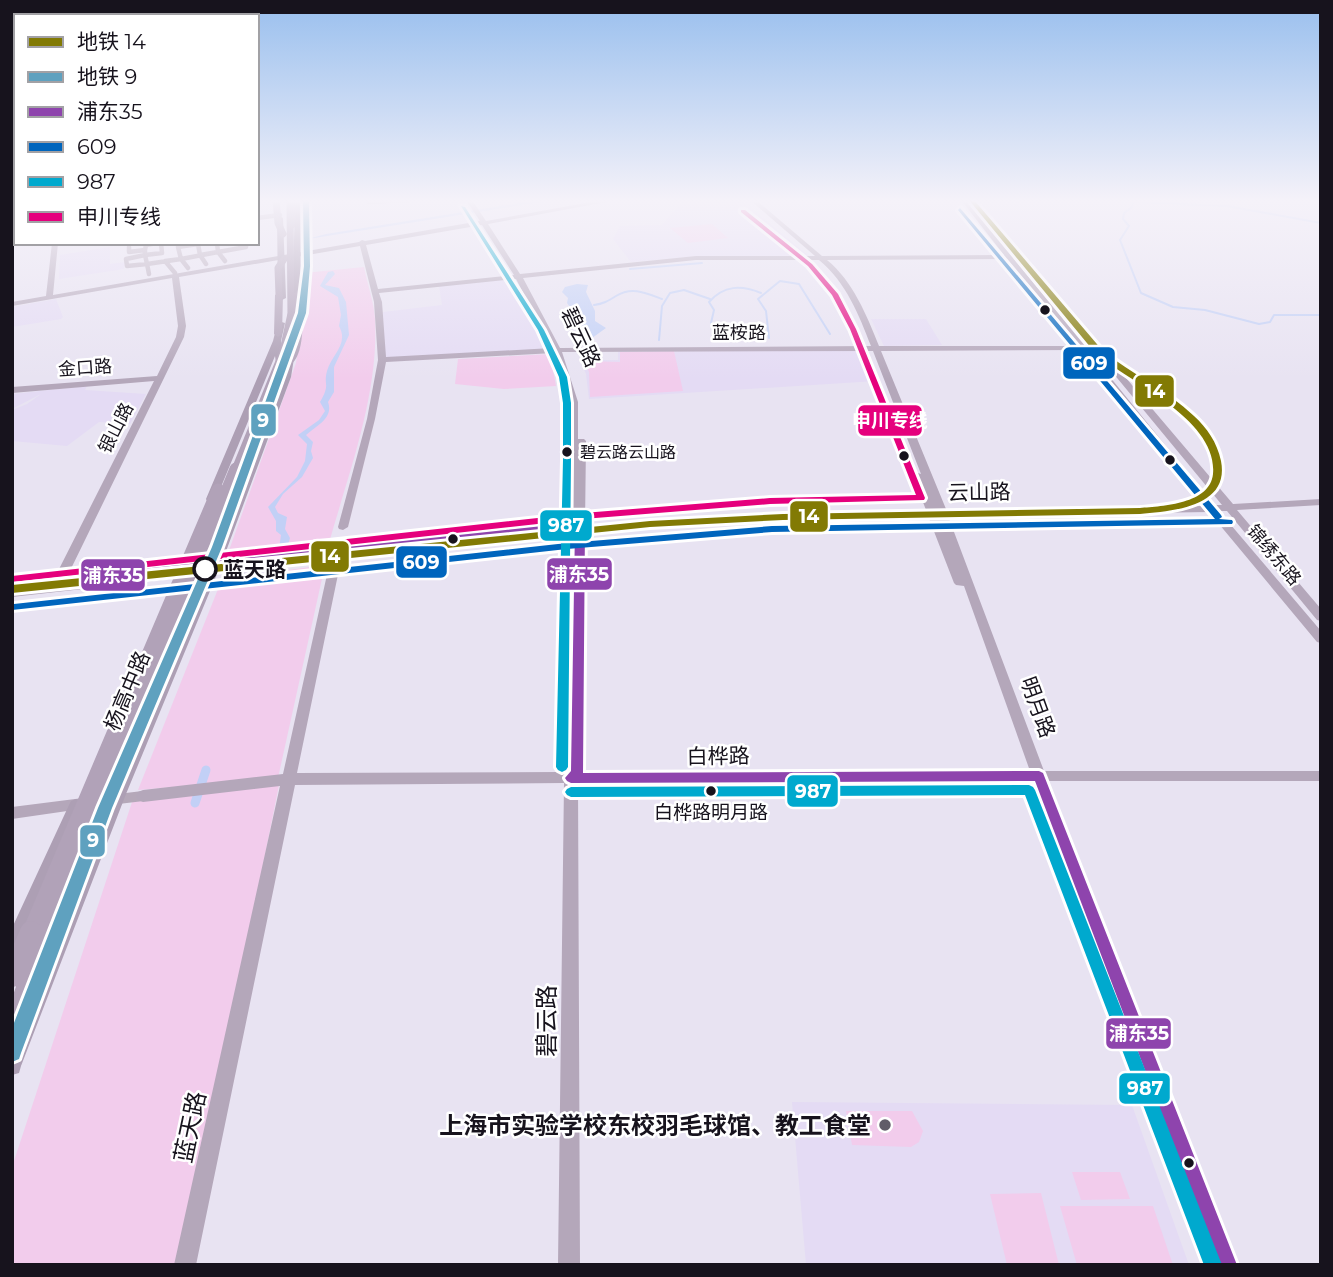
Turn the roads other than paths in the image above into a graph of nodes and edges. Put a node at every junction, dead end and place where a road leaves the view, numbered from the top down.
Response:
1 (181, 259) edge
2 (53, 260) edge
3 (126, 260) edge
4 (146, 260) edge
5 (176, 260) edge
6 (203, 260) edge
7 (238, 260) edge
8 (282, 260) edge
9 (286, 260) edge
10 (287, 260) edge
11 (289, 260) edge
12 (289, 260) edge
13 (298, 260) edge
14 (366, 260) edge
15 (509, 260) edge
16 (679, 260) edge
17 (822, 260) edge
18 (1012, 260) edge
19 (1022, 260) edge
20 (165, 261) junction
21 (147, 264) junction
22 (206, 264) dead end
23 (188, 268) dead end
24 (149, 274) dead end
25 (175, 274) junction
26 (518, 275) junction
27 (374, 291) junction
28 (49, 297) junction
29 (12, 303) edge
30 (278, 337) junction
31 (1083, 347) junction
32 (873, 348) junction
33 (1096, 348) junction
34 (563, 350) junction
35 (382, 360) junction
36 (289, 363) junction
37 (160, 378) junction
38 (12, 390) edge
39 (245, 465) junction
40 (217, 484) junction
41 (1321, 500) edge
42 (1228, 506) junction
43 (1210, 507) junction
44 (936, 510) junction
45 (343, 527) dead end
46 (576, 528) junction
47 (337, 552) junction
48 (209, 569) junction
49 (180, 571) junction
50 (12, 586) edge
51 (56, 587) junction
52 (12, 593) edge
53 (1321, 617) edge
54 (1321, 639) edge
55 (1036, 776) junction
56 (1321, 776) edge
57 (571, 778) junction
58 (290, 779) junction
59 (143, 796) joint
60 (111, 800) junction
61 (75, 804) junction
62 (12, 813) edge
63 (12, 947) edge
64 (12, 976) edge
65 (12, 1031) edge
66 (12, 1037) edge
67 (12, 1066) edge
68 (186, 1265) edge
69 (569, 1265) edge
70 (1220, 1265) edge
71 (1228, 1265) edge

1 - 23 street
2 - 28 street
3 - 21 street
4 - 21 street
5 - 20 street
6 - 22 street
7 - 25 street
8 - 30 highway, bridge
9 - 30 main road, 杨高中路
10 - 64 highway, 杨高中路, bridge
11 - 36 main road, 杨高中路
12 - 65 highway, 杨高中路, bridge
13 - 36 highway
14 - 27 street
15 - 26 street, 碧云路
16 - 26 street
17 - 32 street, 明月路
18 - 31 street, 锦绣东路
19 - 33 street, 锦绣东路
20 - 21 street
20 - 25 street
21 - 24 street
25 - 28 street
25 - 37 street, 银山路
26 - 27 street
26 - 34 street, 碧云路
27 - 35 street
28 - 29 street
30 - 39 main road, 杨高中路
30 - 40 main road
31 - 32 street, 蓝桉路
31 - 33 street, 蓝桉路
31 - 43 street, 锦绣东路
32 - 34 street, 蓝桉路
32 - 44 street, 明月路
33 - 42 street, 锦绣东路
34 - 35 street, 蓝桉路
34 - 46 street, 碧云路
35 - 45 street
36 - 48 main road, 杨高中路
37 - 38 street, 金口路
37 - 51 street, 银山路
39 - 40 main road
39 - 48 main road, 杨高中路
40 - 49 main road
41 - 42 street, 云山路
42 - 43 street, 云山路
42 - 53 street, 锦绣东路
43 - 44 street, 云山路
43 - 54 street, 锦绣东路
44 - 46 street, 云山路
44 - 55 street, 明月路
46 - 47 street, 云山路
46 - 57 street, 碧云路
47 - 48 street, 云山路
47 - 58 street, 蓝天路
48 - 49 street, 云山路
48 - 60 main road, 杨高中路
49 - 51 street, 云山路
50 - 51 street, 云山路
51 - 52 street, 云山路
55 - 56 street, 白桦路
55 - 57 street, 白桦路
55 - 70 street, 明月路
55 - 71 street, 明月路
57 - 58 street, 白桦路
57 - 69 street, 碧云路
58 - 59 street, 白桦路
58 - 68 street, 蓝天路
59 - 60 street, 白桦路
60 - 61 street
60 - 66 main road, 杨高中路
60 - 67 main road, 杨高中路
61 - 62 street
61 - 63 main road

